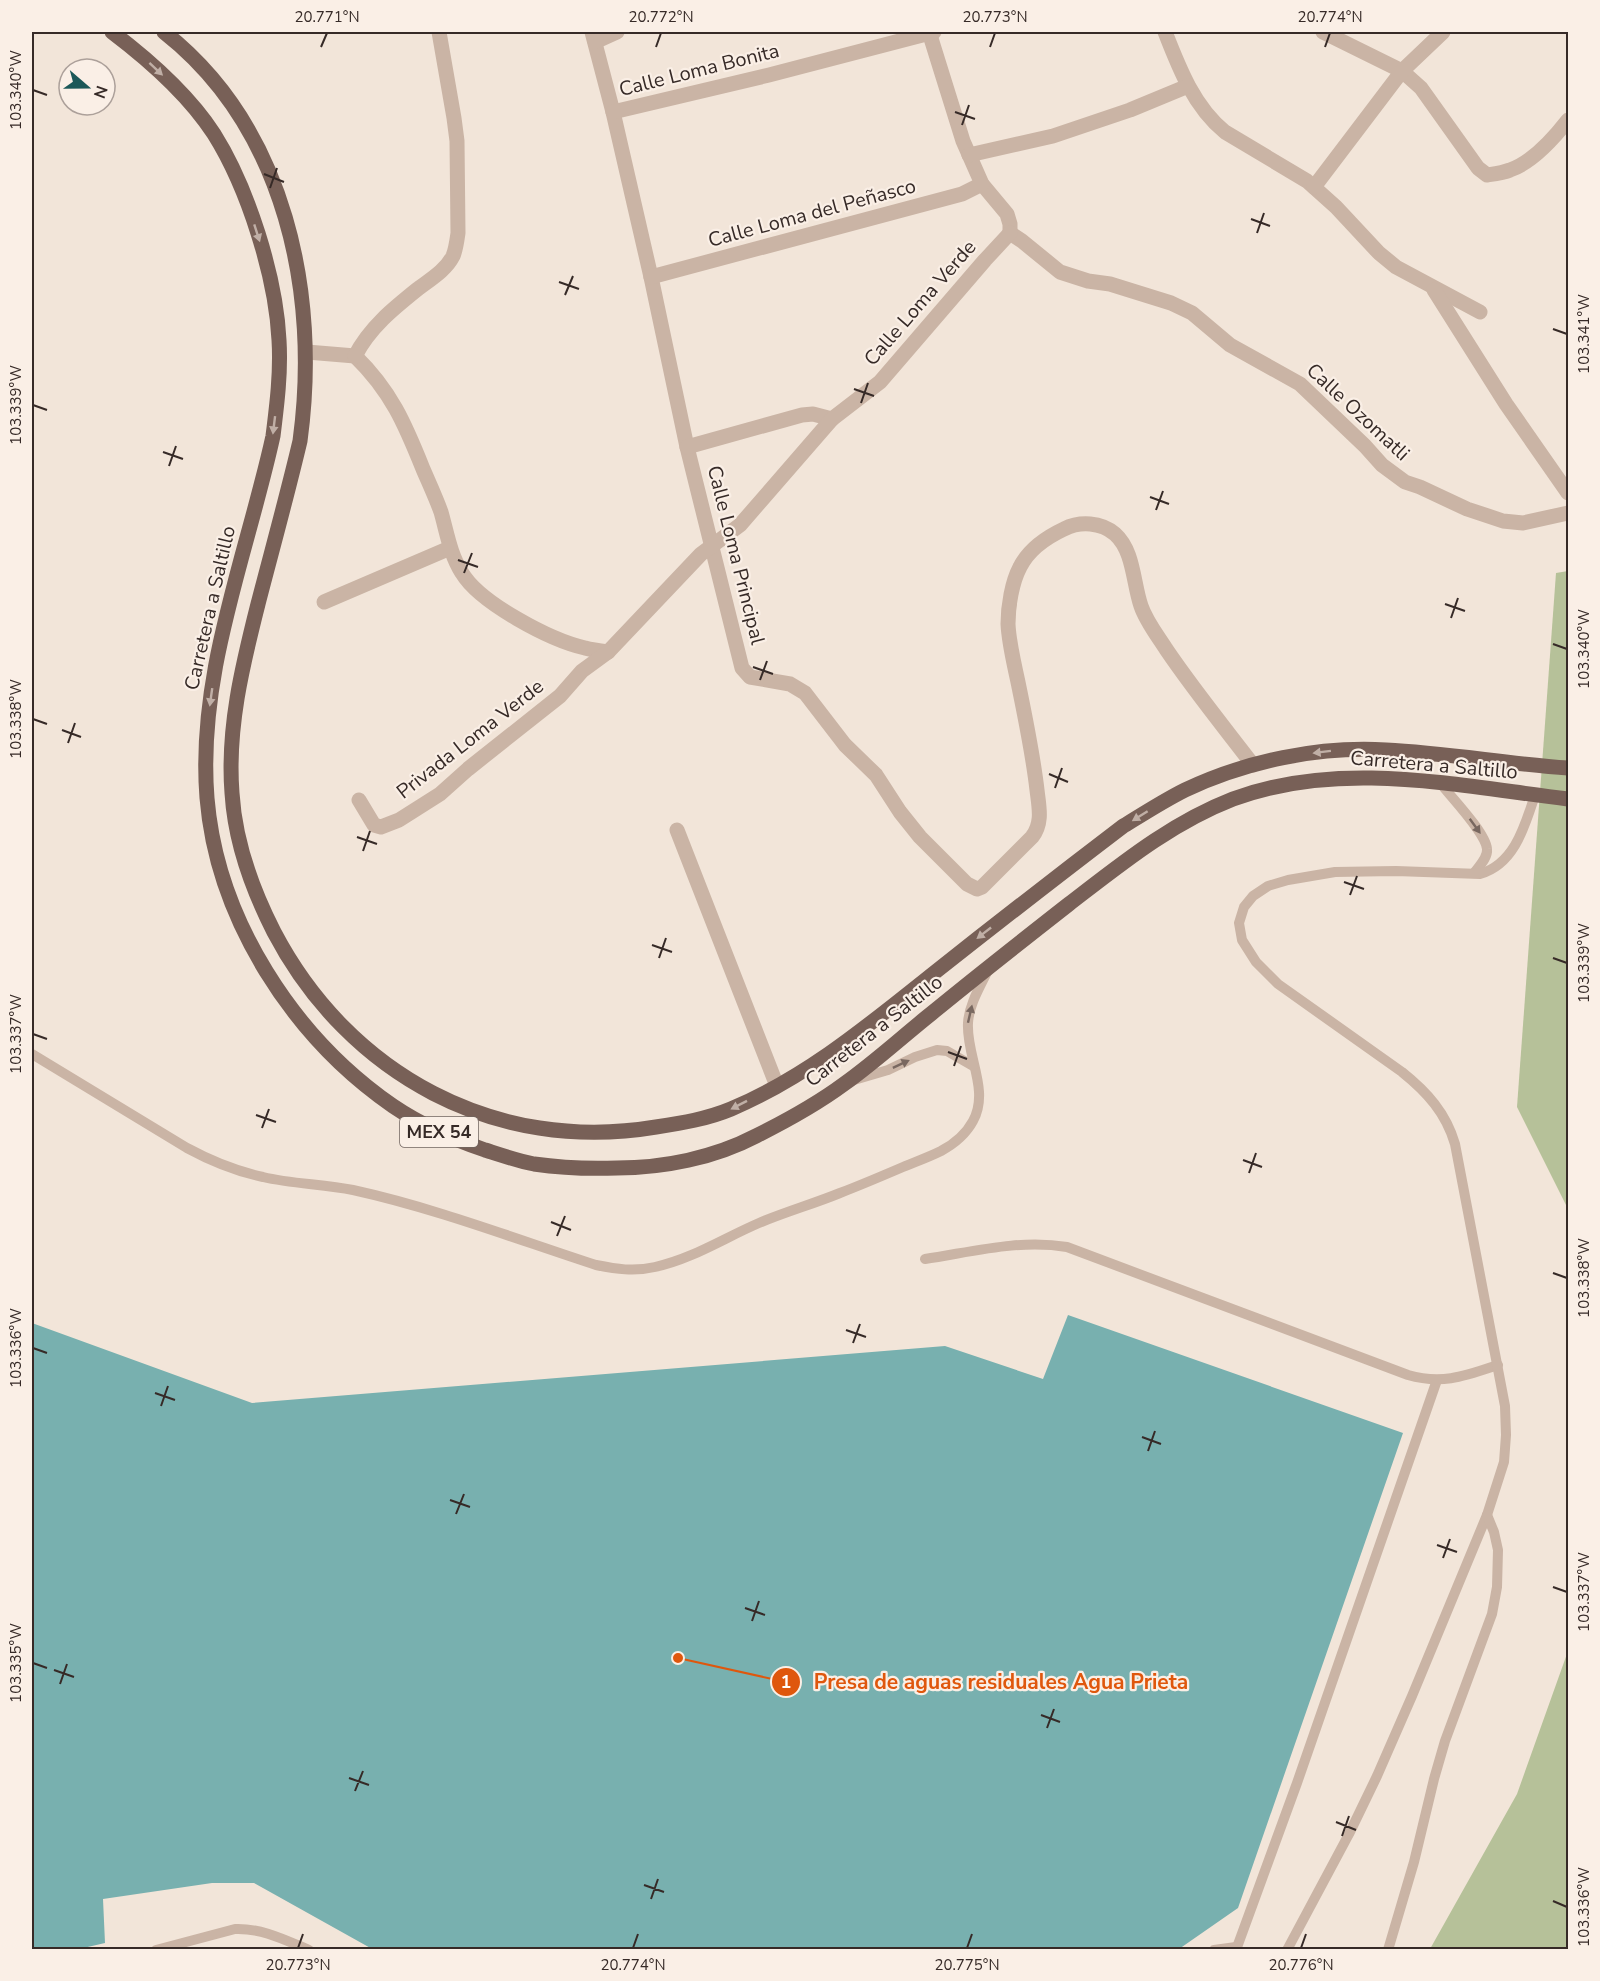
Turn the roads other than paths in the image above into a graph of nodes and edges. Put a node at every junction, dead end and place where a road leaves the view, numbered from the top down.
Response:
1 (111, 32) edge
2 (164, 32) edge
3 (439, 32) edge
4 (617, 32) edge
5 (931, 32) edge
6 (1165, 32) edge
7 (1323, 32) edge
8 (1443, 32) edge
9 (594, 37) edge
10 (1402, 71) junction
11 (1188, 86) junction
12 (613, 112) junction
13 (1569, 120) edge
14 (969, 155) junction
15 (982, 184) junction
16 (1314, 187) junction
17 (1010, 233) junction
18 (651, 277) junction
19 (1434, 290) junction
20 (1480, 312) dead end
21 (307, 352) junction
22 (355, 356) junction
23 (832, 419) junction
24 (687, 447) junction
25 (1569, 493) edge
26 (1569, 513) edge
27 (713, 544) junction
28 (450, 549) junction
29 (324, 602) dead end
30 (608, 652) junction
31 (1253, 765) junction
32 (1569, 768) edge
33 (1441, 784) junction
34 (1535, 795) junction
35 (1569, 799) edge
36 (358, 800) dead end
37 (677, 830) dead end
38 (1474, 873) junction
39 (990, 966) junction
40 (32, 1054) edge
41 (974, 1066) junction
42 (846, 1083) junction
43 (777, 1086) junction
44 (925, 1259) dead end
45 (1498, 1365) junction
46 (1437, 1380) junction
47 (1487, 1515) junction
48 (1236, 1948) edge
49 (156, 1950) edge
50 (309, 1950) edge
51 (1214, 1950) edge
52 (1287, 1950) edge
53 (1388, 1950) edge

1 -> 42 main road, Carretera a Saltillo / MEX 54
2 - 21 main road, Carretera a Saltillo / MEX 54
3 - 22 street
4 - 9 street
5 - 12 street, Calle Loma Bonita
5 - 14 street
6 - 11 street
7 - 10 street
8 - 10 street
9 - 12 street, Calle Loma Principal
10 - 13 street
10 - 16 street
11 - 14 street
11 - 16 street
12 - 18 street, Calle Loma Principal
14 - 15 street
15 - 17 street
15 - 18 street, Calle Loma del Peñasco
16 - 19 street
17 - 23 street, Calle Loma Verde
17 - 26 street, Calle Ozomatli
18 - 24 street, Calle Loma Principal
19 - 20 street
19 - 25 street
21 - 22 street
43 -> 21 main road, Carretera a Saltillo / MEX 54
22 - 28 street
23 - 24 street
23 - 27 street, Calle Loma Verde
24 - 27 street, Calle Loma Principal
27 - 30 street, Calle Loma Verde
27 - 31 street, Calle Loma Principal
28 - 29 street
28 - 30 street
30 - 36 street, Privada Loma Verde
32 -> 31 main road, Carretera a Saltillo / MEX 54
31 -> 43 main road, Carretera a Saltillo / MEX 54
33 - 34 main road, Carretera a Saltillo / MEX 54
33 -> 38 lane
33 - 39 main road, Carretera a Saltillo / MEX 54
34 - 35 main road, Carretera a Saltillo / MEX 54
34 - 38 lane
37 - 43 street
38 - 45 lane
41 -> 39 lane
39 - 42 main road, Carretera a Saltillo / MEX 54
40 - 41 lane
42 -> 41 lane
44 - 46 lane
45 - 46 lane
45 - 47 lane
46 - 48 lane
47 - 52 lane
47 - 53 lane
48 - 51 lane
49 - 50 lane

